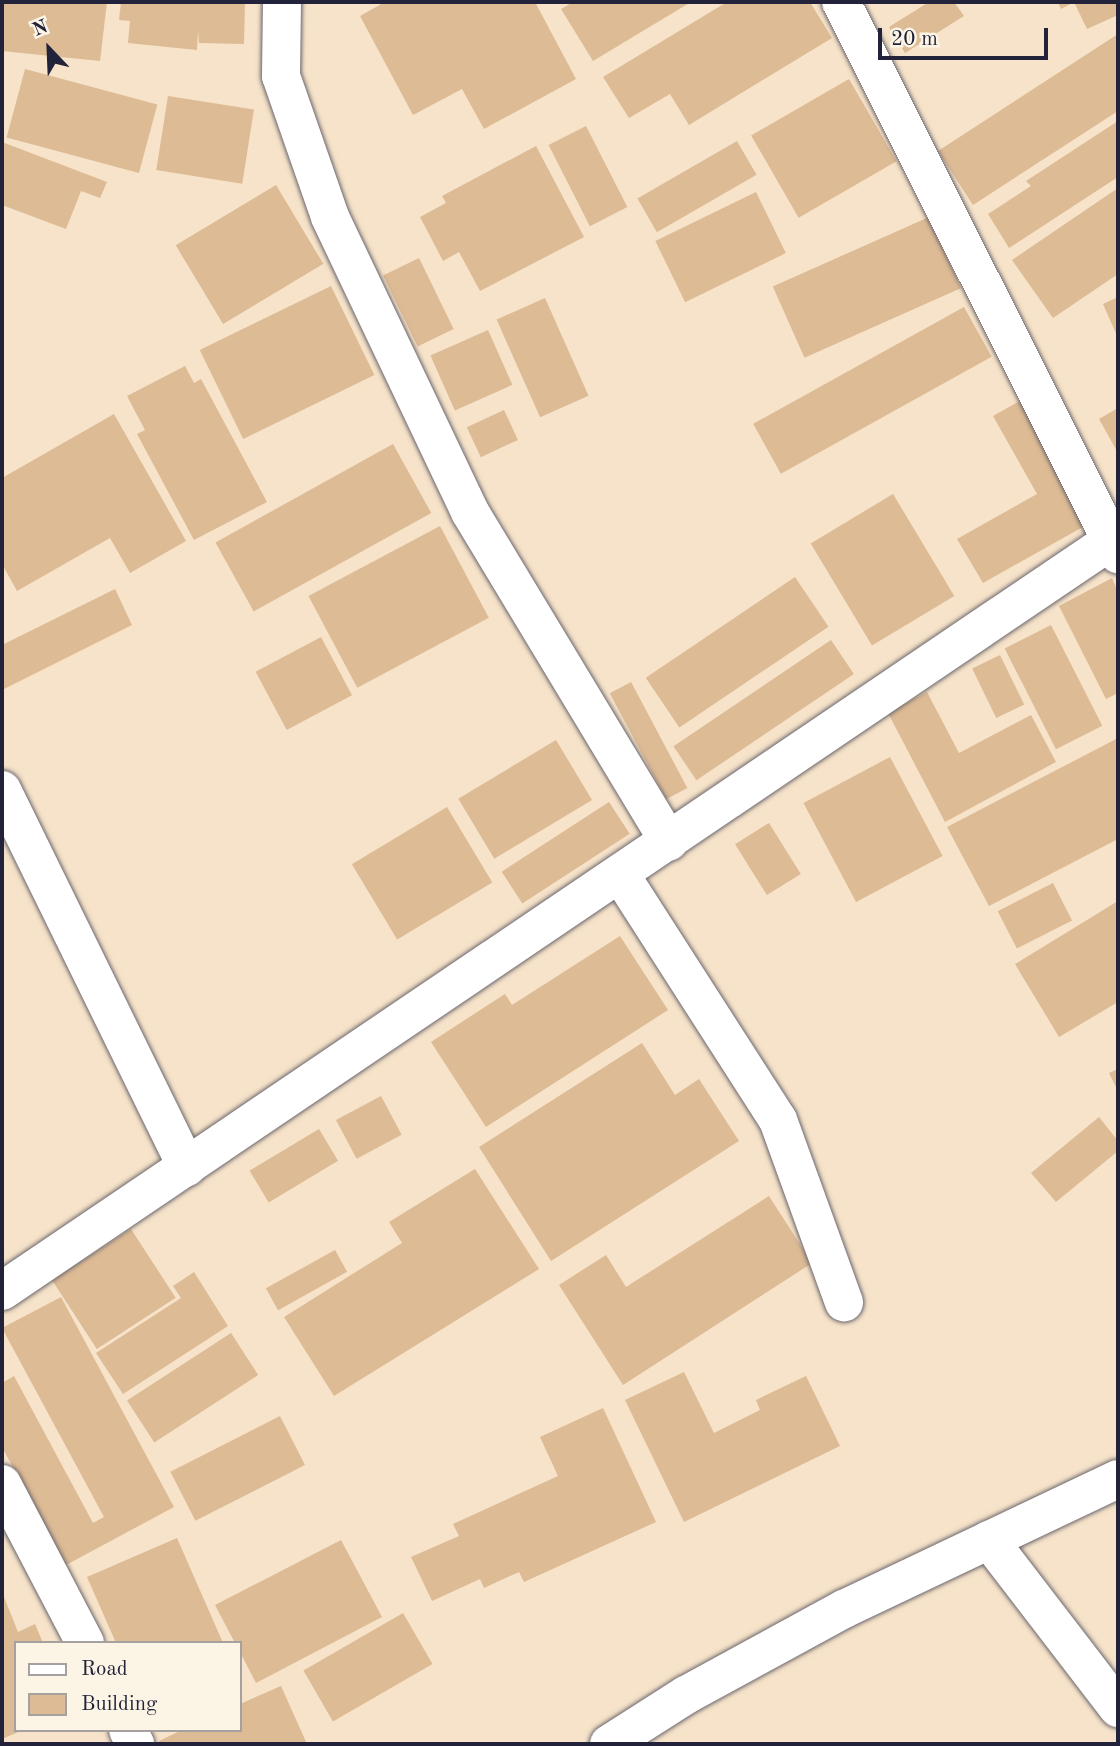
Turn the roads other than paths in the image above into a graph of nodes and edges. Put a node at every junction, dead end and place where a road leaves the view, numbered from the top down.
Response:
1 (282, 2) edge
2 (841, 2) edge
3 (1116, 544) edge
4 (2, 790) edge
5 (669, 842) junction
6 (620, 874) junction
7 (187, 1167) junction
8 (2, 1291) edge
9 (844, 1302) dead end
10 (1118, 1479) edge
11 (2, 1484) edge
12 (989, 1540) junction
13 (84, 1641) edge
14 (1118, 1708) edge
15 (609, 1744) edge

1 - 5 street
2 - 3 street
3 - 5 street
4 - 7 street
5 - 6 street
6 - 7 street
6 - 9 street
7 - 8 street
10 - 12 street
11 - 13 street
12 - 14 street
12 - 15 street

